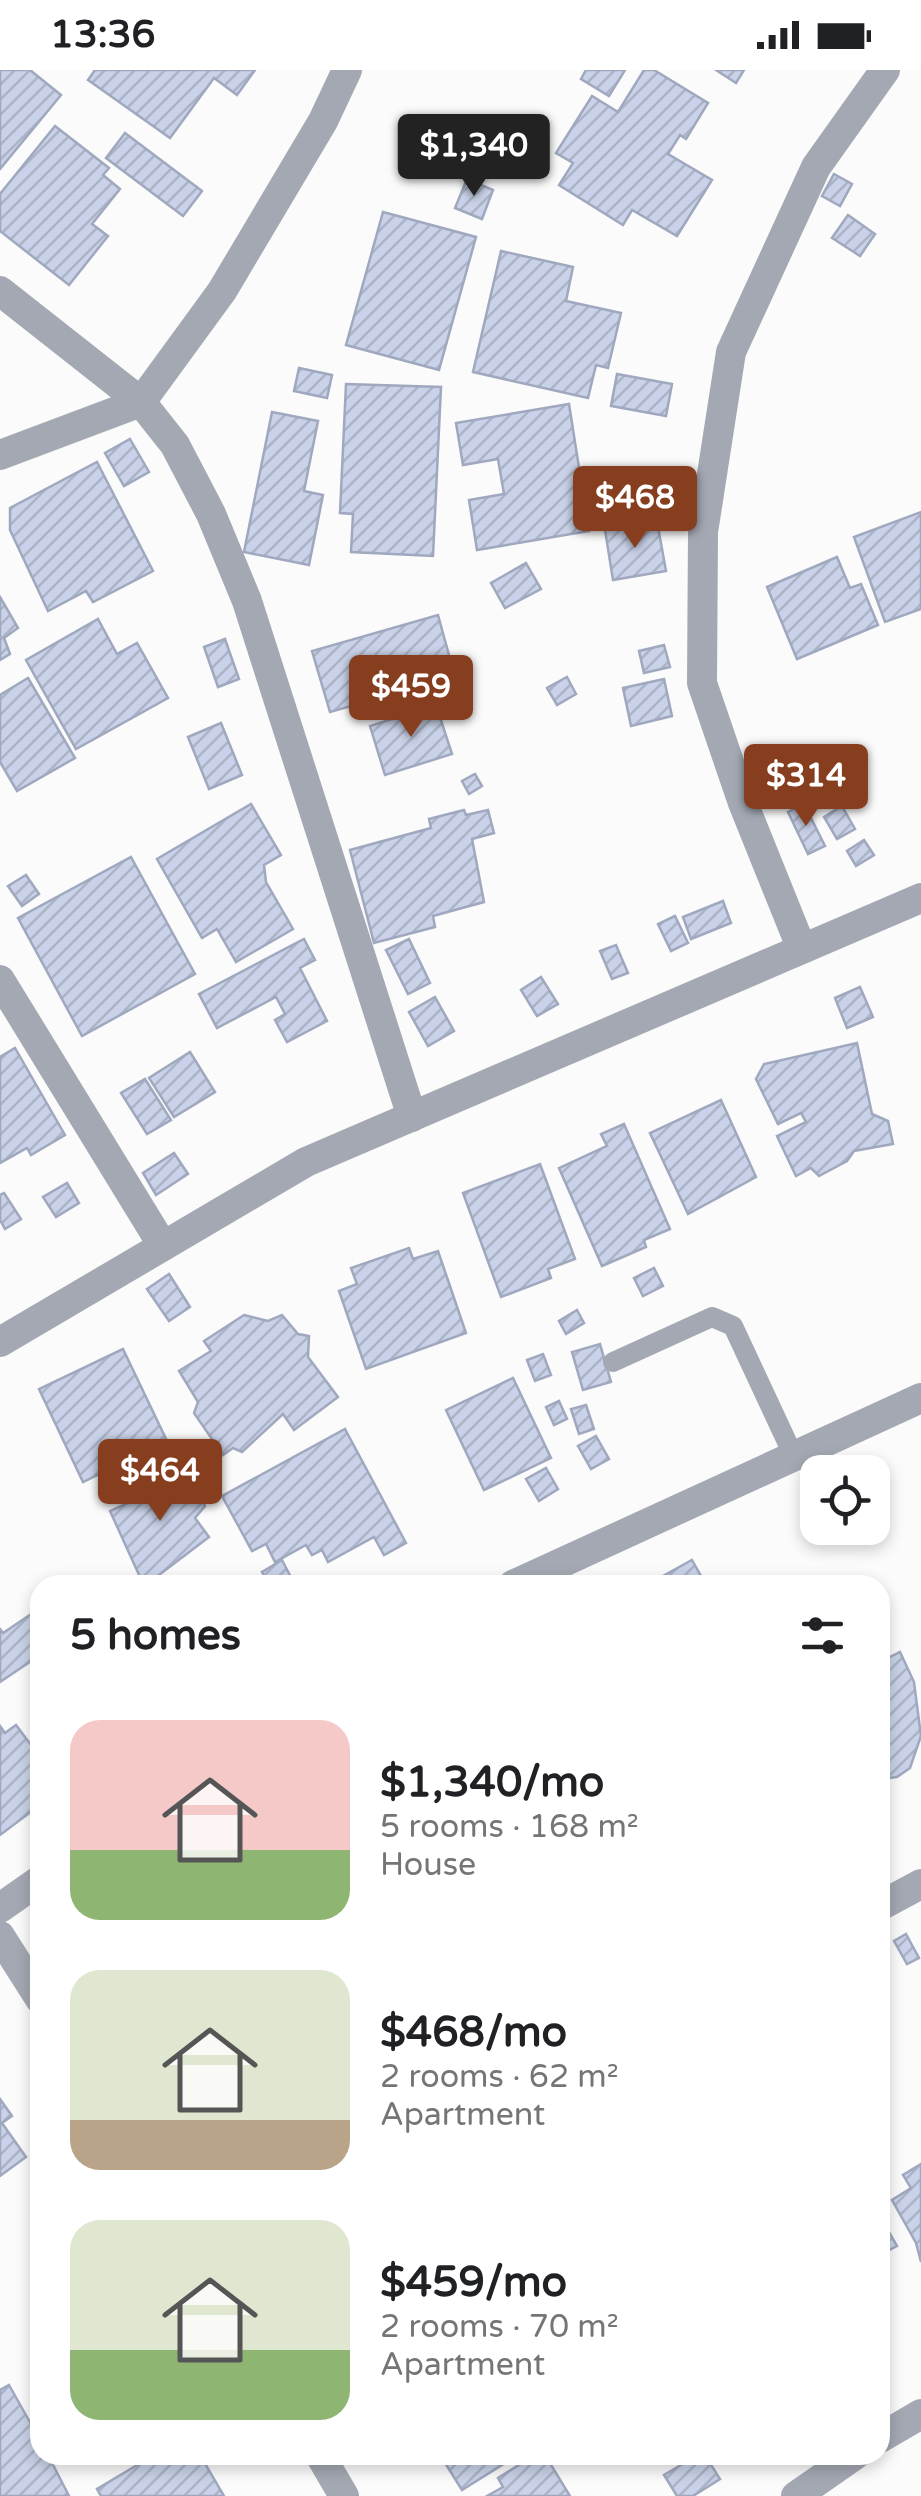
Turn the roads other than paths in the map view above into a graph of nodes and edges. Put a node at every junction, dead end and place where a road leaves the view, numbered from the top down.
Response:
1 (347, 70) edge
2 (886, 70) edge
3 (0, 291) edge
4 (140, 402) junction
5 (0, 455) edge
6 (921, 898) edge
7 (800, 947) junction
8 (0, 980) edge
9 (412, 1117) junction
10 (163, 1246) junction
11 (0, 1342) edge
12 (613, 1362) dead end
13 (921, 1398) edge
14 (795, 1459) junction
15 (536, 1575) edge
16 (921, 1884) edge
17 (30, 1887) edge
18 (890, 1901) edge
19 (0, 1908) edge
20 (0, 1936) edge
21 (30, 1984) edge
22 (921, 2414) edge
23 (890, 2432) edge
24 (326, 2465) edge
25 (841, 2465) edge
26 (344, 2496) edge
27 (796, 2496) edge

1 - 4 street
2 - 7 street
3 - 4 street
4 - 5 street
4 - 9 street
6 - 7 street
7 - 9 street
8 - 10 street
9 - 10 street
10 - 11 street
12 - 14 lane
13 - 14 street
14 - 15 street
16 - 18 street
17 - 19 street
20 - 21 street
22 - 23 street
24 - 26 street
25 - 27 street

